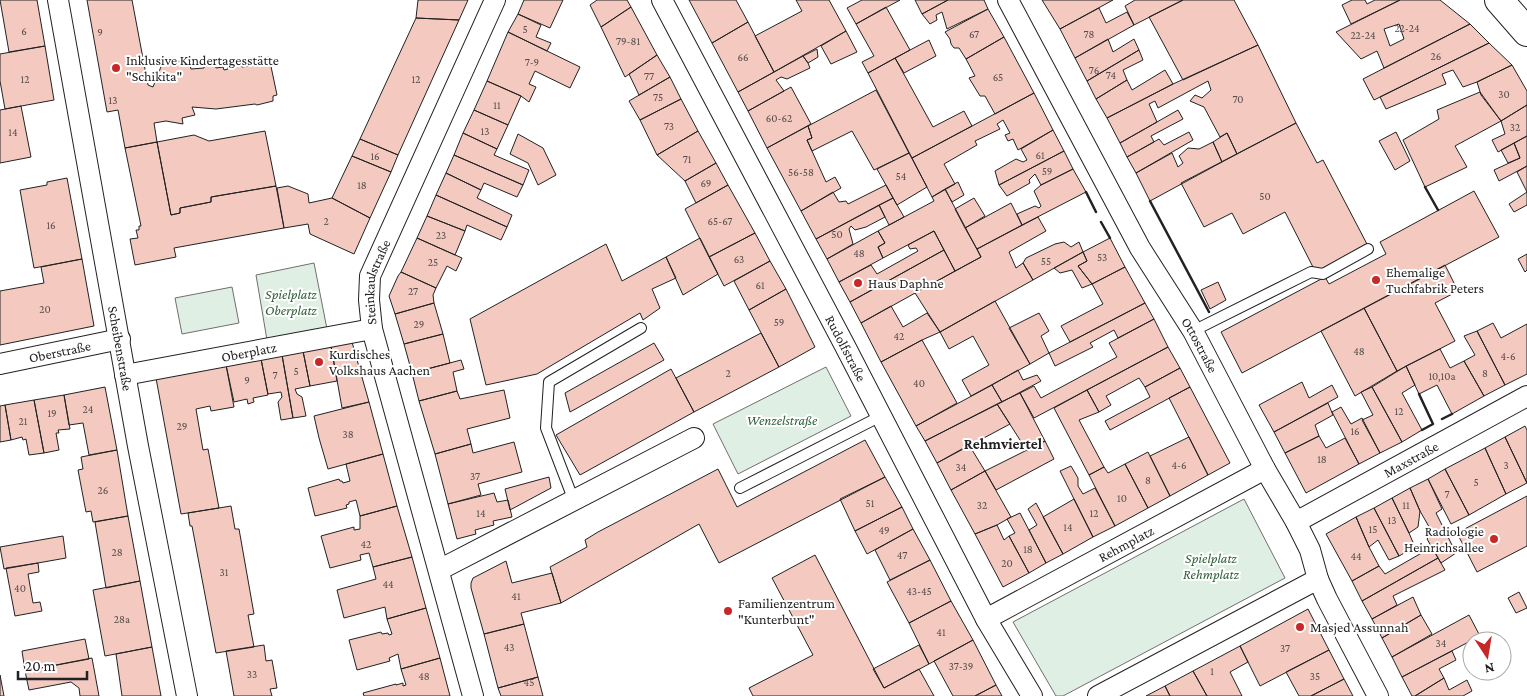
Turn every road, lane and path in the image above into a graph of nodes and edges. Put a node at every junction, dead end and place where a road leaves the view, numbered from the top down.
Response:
1 (58, 0) edge
2 (495, 0) edge
3 (662, 0) edge
4 (1008, 0) edge
5 (1499, 0) edge
6 (1527, 32) edge
7 (1368, 249) dead end
8 (641, 328) dead end
9 (372, 329) junction
10 (1192, 331) junction
11 (120, 339) junction
12 (0, 364) edge
13 (125, 375) junction
14 (1527, 396) edge
15 (881, 416) junction
16 (694, 438) dead end
17 (1265, 469) junction
18 (740, 488) dead end
19 (574, 501) junction
20 (1296, 522) junction
21 (439, 570) junction
22 (1318, 579) junction
23 (986, 619) junction
24 (187, 696) edge
25 (473, 696) edge
26 (1032, 696) edge
27 (1098, 696) edge
28 (1378, 696) edge

1 - 11 street, Scheibenstraße
2 - 9 street, Steinkaulstraße
3 - 15 street, Rudolfstraße
4 - 10 street, Ottostraße
5 - 6 main road
7 - 10 lane
8 - 19 lane
9 - 13 street, Oberplatz
9 - 21 street, Steinkaulstraße
10 - 17 street, Ottostraße
11 - 12 street, Oberstraße
11 - 13 street, Scheibenstraße
13 - 24 street, Scheibenstraße
14 - 20 street, Maxstraße
15 - 18 lane
15 - 23 street, Rudolfstraße
16 - 19 street
17 - 20 street, Ottostraße
17 - 23 street, Rehmplatz
19 - 21 street
20 - 22 street, Ottostraße
21 - 25 street, Steinkaulstraße
22 - 27 street
22 - 28 street, Ottostraße
23 - 26 street, Rudolfstraße

